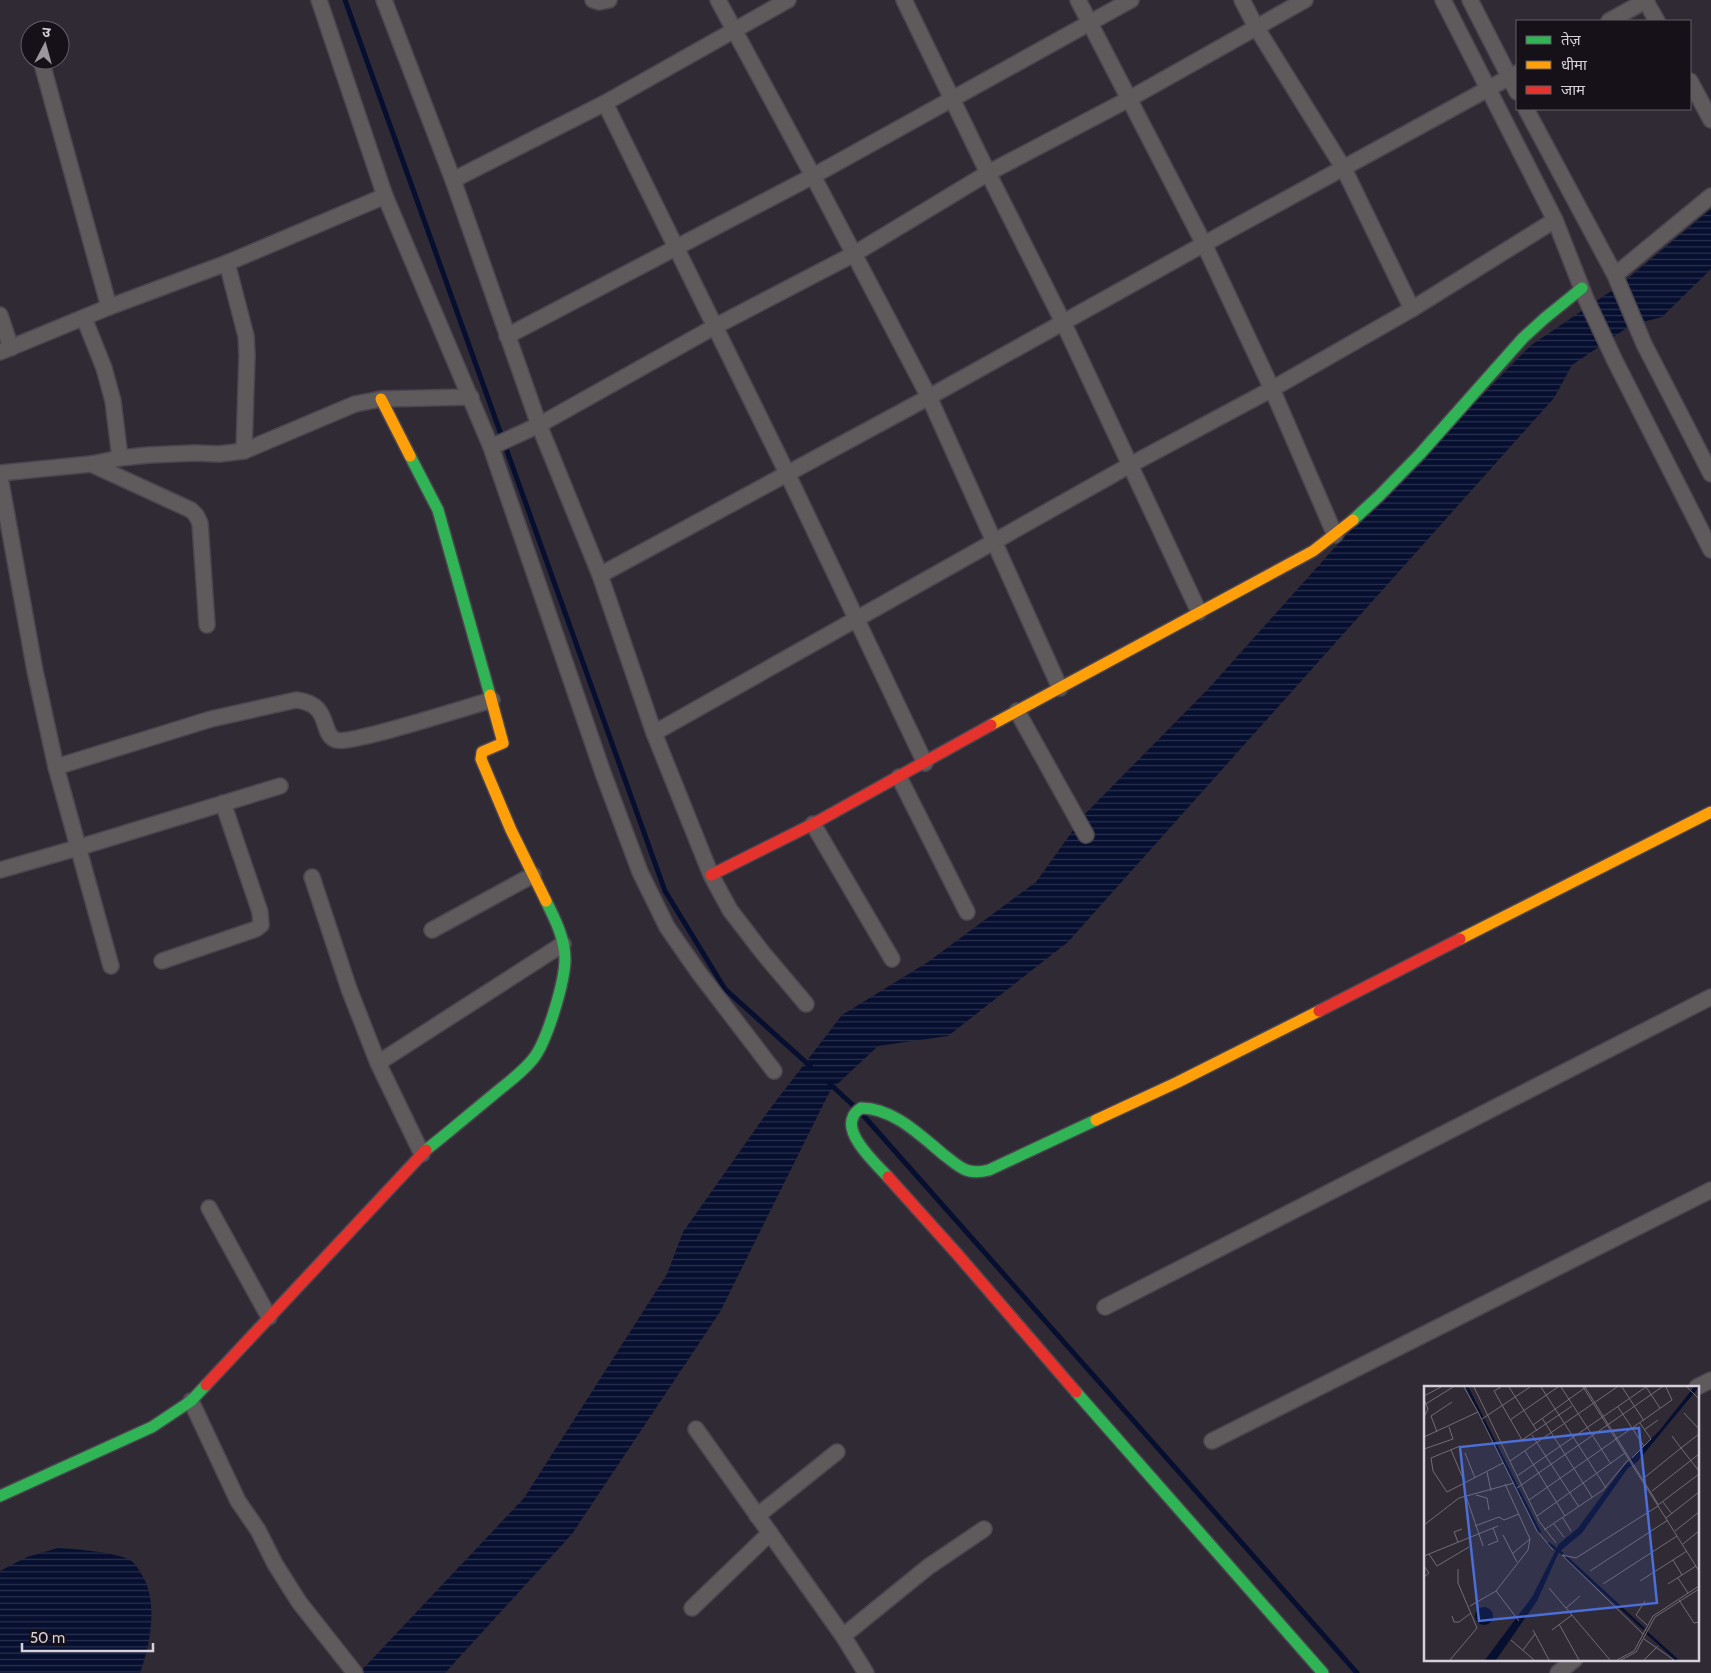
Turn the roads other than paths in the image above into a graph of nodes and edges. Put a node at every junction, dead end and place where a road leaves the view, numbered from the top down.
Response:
1 (319, 0) edge
2 (384, 0) edge
3 (593, 0) edge
4 (610, 0) edge
5 (718, 0) edge
6 (788, 0) edge
7 (904, 0) edge
8 (1078, 0) edge
9 (1131, 0) edge
10 (1242, 0) edge
11 (1305, 0) edge
12 (1444, 0) edge
13 (1470, 0) edge
14 (1646, 0) edge
15 (1611, 20) edge
16 (1656, 20) edge
17 (1090, 23) junction
18 (1256, 27) junction
19 (734, 31) junction
20 (44, 70) edge
21 (1513, 75) edge
22 (1691, 83) edge
23 (1516, 88) edge
24 (1487, 89) junction
25 (952, 99) junction
26 (1129, 99) junction
27 (605, 103) junction
28 (1527, 110) edge
29 (1711, 120) edge
30 (1344, 169) junction
31 (988, 174) junction
32 (813, 176) junction
33 (453, 180) junction
34 (385, 196) junction
35 (1711, 196) edge
36 (1555, 220) junction
37 (1204, 244) junction
38 (676, 248) junction
39 (854, 254) junction
40 (227, 263) junction
41 (1615, 275) junction
42 (1584, 294) junction
43 (109, 307) junction
44 (1412, 309) junction
45 (0, 315) edge
46 (84, 318) junction
47 (1063, 322) junction
48 (714, 327) junction
49 (507, 336) junction
50 (5, 350) edge
51 (1272, 389) junction
52 (472, 397) junction
53 (929, 397) junction
54 (381, 399) junction
55 (538, 425) junction
56 (495, 445) junction
57 (244, 451) junction
58 (120, 458) junction
59 (91, 464) junction
60 (1130, 465) junction
61 (0, 473) edge
62 (787, 473) junction
63 (1711, 474) edge
64 (0, 477) edge
65 (1335, 535) junction
66 (994, 541) junction
67 (1711, 550) edge
68 (600, 575) junction
69 (1199, 612) junction
70 (856, 619) junction
71 (207, 625) dead end
72 (1060, 688) junction
73 (492, 700) junction
74 (1017, 710) junction
75 (654, 733) junction
76 (925, 763) junction
77 (56, 767) junction
78 (900, 777) junction
79 (280, 786) dead end
80 (224, 803) junction
81 (1711, 812) edge
82 (813, 824) junction
83 (1086, 835) dead end
84 (77, 848) junction
85 (0, 870) edge
86 (711, 875) junction
87 (534, 876) junction
88 (312, 877) dead end
89 (967, 912) dead end
90 (432, 930) dead end
91 (563, 944) junction
92 (892, 959) dead end
93 (162, 961) dead end
94 (111, 966) dead end
95 (1711, 997) edge
96 (806, 1004) dead end
97 (378, 1063) junction
98 (774, 1071) dead end
99 (422, 1154) junction
100 (1711, 1190) edge
101 (208, 1208) dead end
102 (1106, 1307) dead end
103 (269, 1317) junction
104 (1711, 1380) edge
105 (1698, 1386) edge
106 (190, 1401) junction
107 (696, 1430) dead end
108 (1212, 1441) dead end
109 (837, 1452) dead end
110 (0, 1496) edge
111 (757, 1516) junction
112 (984, 1529) dead end
113 (770, 1533) junction
114 (692, 1608) dead end
115 (843, 1636) junction
116 (1573, 1660) edge
117 (355, 1673) edge
118 (866, 1673) edge
119 (1323, 1673) edge
120 (1558, 1673) edge

1 - 34 street
2 - 33 street
3 - 4 street
5 - 19 street
6 - 19 street
7 - 25 street
8 - 17 street
9 - 17 street
10 - 18 street
11 - 18 street
12 - 24 street
13 - 21 street
14 - 15 street
14 - 16 street
17 - 25 street
17 - 26 street
18 - 26 street
18 - 30 street
19 - 27 street
19 - 32 street
20 - 43 street
21 - 23 street
21 - 24 street
22 - 29 street
24 - 30 street
24 - 36 street
25 - 31 street
25 - 32 street
26 - 31 street
26 - 37 street
27 - 33 street
27 - 38 street
28 - 41 street
30 - 37 street
30 - 44 street
31 - 39 street
31 - 47 street
32 - 38 street
32 - 39 street
33 - 49 street
34 - 40 street
34 - 52 street
35 - 41 street
36 - 42 street
36 - 44 street
37 - 47 street
37 - 51 street
38 - 48 street
38 - 49 street
39 - 48 street
39 - 53 street
40 - 43 street
40 - 57 street
41 - 63 street
42 - 65 street
42 - 67 street
43 - 46 street
44 - 51 street
45 - 50 street
46 - 50 street
46 - 58 street
47 - 53 street
47 - 60 street
48 - 55 street
48 - 62 street
49 - 55 street
51 - 60 street
51 - 65 street
52 - 54 street
52 - 56 street
53 - 62 street
53 - 66 street
54 - 57 street
54 - 73 street
55 - 56 street
55 - 68 street
56 - 98 street
57 - 58 street
58 - 59 street
59 - 61 street
59 - 71 street
60 - 66 street
60 - 69 street
62 - 68 street
62 - 70 street
64 - 77 street
65 - 69 street
66 - 70 street
66 - 72 street
68 - 75 street
69 - 72 street
70 - 75 street
70 - 76 street
72 - 74 street
73 - 77 street
73 - 87 street
74 - 76 street
74 - 83 street
75 - 86 street
76 - 78 street
77 - 84 street
78 - 82 street
78 - 89 street
79 - 80 street
80 - 84 street
80 - 93 street
81 - 119 street
82 - 86 street
82 - 92 street
84 - 85 street
84 - 94 street
86 - 96 street
87 - 90 street
87 - 91 street
88 - 97 street
91 - 97 street
91 - 99 street
95 - 102 street
97 - 99 street
99 - 103 street
100 - 108 street
101 - 103 street
103 - 106 street
104 - 105 street
106 - 110 street
106 - 117 street
107 - 111 street
109 - 111 street
111 - 113 street
112 - 115 street
113 - 114 street
113 - 115 street
115 - 118 street
116 - 120 street

